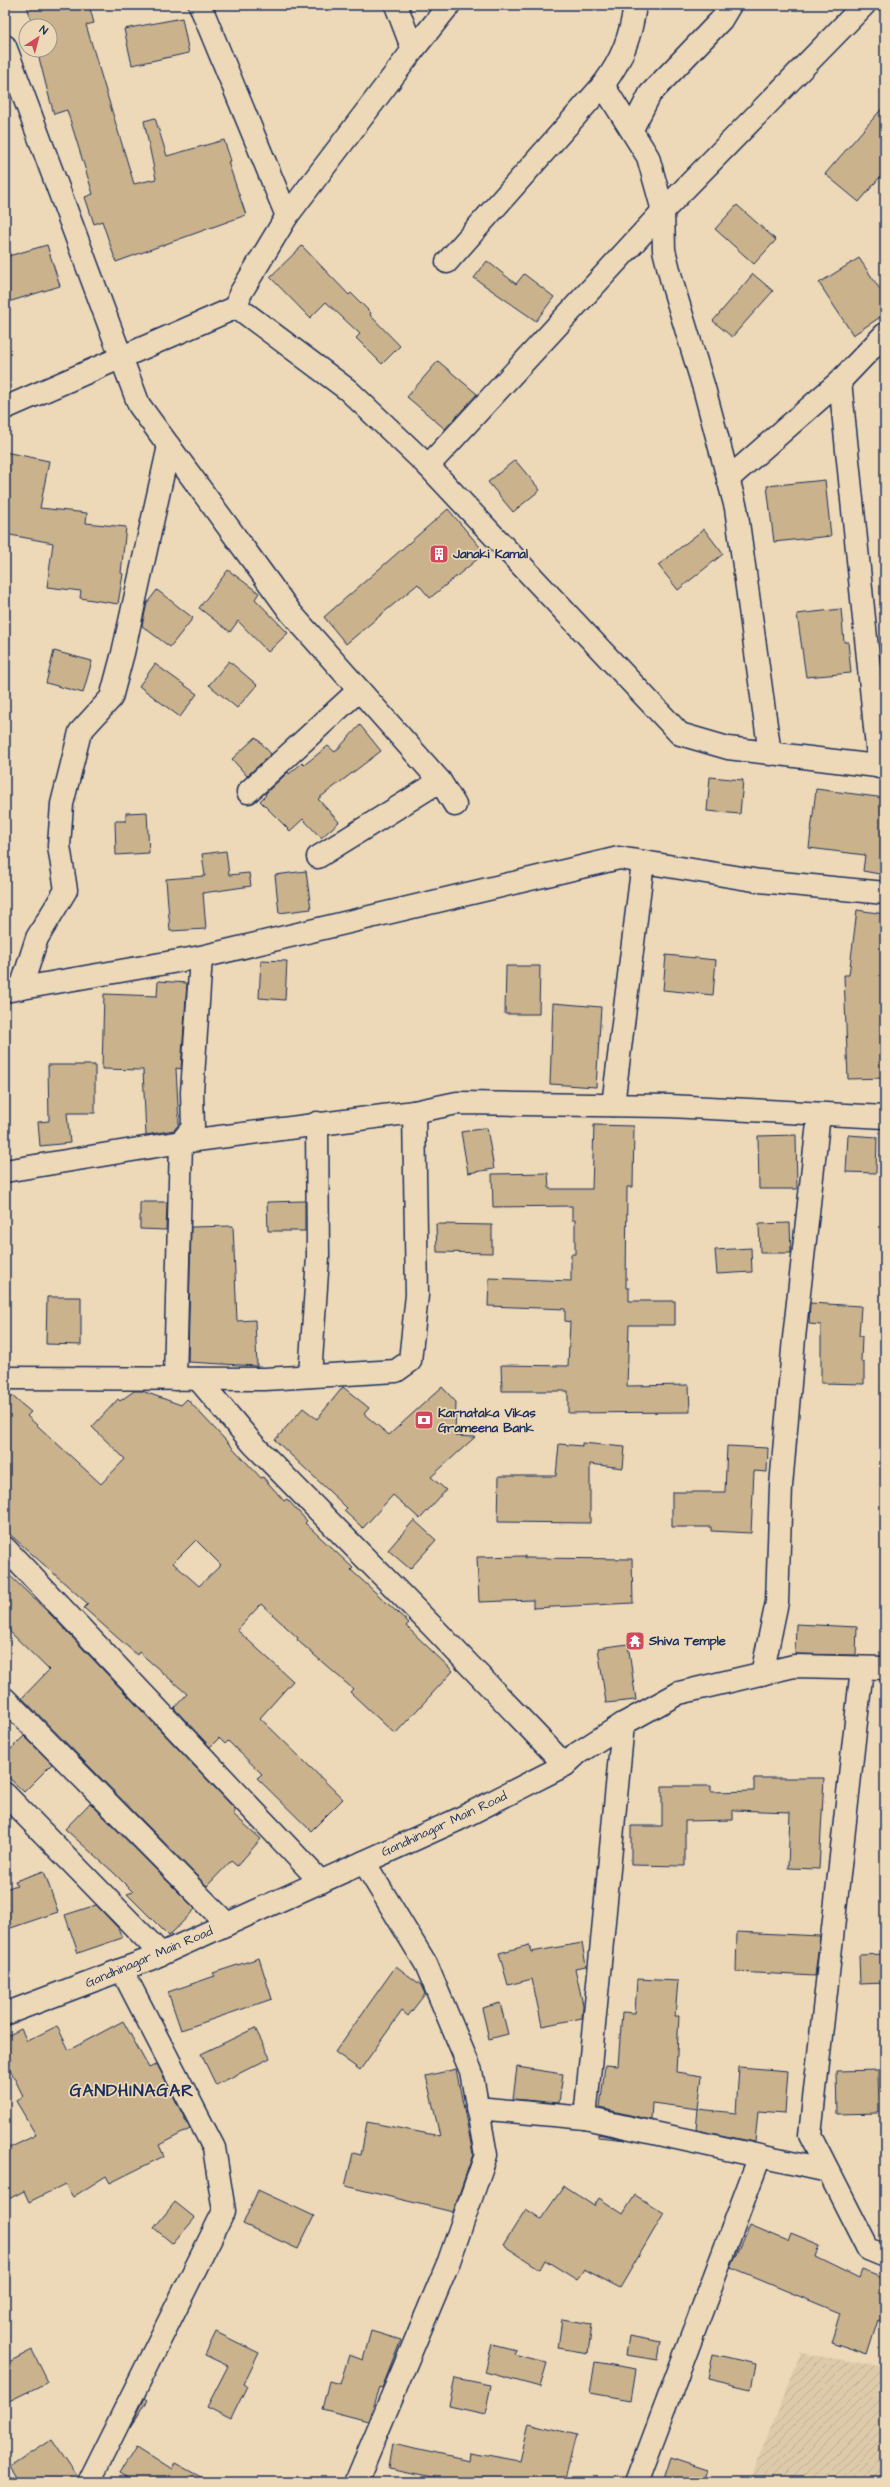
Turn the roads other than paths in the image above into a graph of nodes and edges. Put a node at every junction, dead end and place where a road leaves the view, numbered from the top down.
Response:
1 (200, 5) edge
2 (396, 5) edge
3 (449, 5) edge
4 (635, 5) edge
5 (730, 5) edge
6 (864, 5) edge
7 (5, 46) edge
8 (414, 50) junction
9 (603, 85) junction
10 (632, 129) junction
11 (663, 211) junction
12 (287, 216) junction
13 (447, 262) dead end
14 (237, 307) junction
15 (885, 334) edge
16 (121, 356) junction
17 (840, 381) junction
18 (5, 408) edge
19 (169, 446) junction
20 (428, 466) junction
21 (728, 479) junction
22 (359, 690) junction
23 (770, 754) junction
24 (882, 767) edge
25 (440, 781) junction
26 (248, 792) dead end
27 (455, 805) dead end
28 (318, 857) dead end
29 (643, 862) junction
30 (885, 893) edge
31 (201, 957) junction
32 (13, 989) edge
33 (613, 1105) junction
34 (414, 1112) junction
35 (819, 1114) junction
36 (885, 1117) edge
37 (317, 1123) junction
38 (180, 1142) junction
39 (5, 1171) edge
40 (310, 1376) junction
41 (5, 1378) edge
42 (175, 1379) junction
43 (198, 1379) junction
44 (5, 1548) edge
45 (862, 1668) junction
46 (885, 1668) edge
47 (762, 1674) junction
48 (5, 1699) edge
49 (623, 1724) junction
50 (565, 1765) junction
51 (5, 1794) edge
52 (364, 1862) junction
53 (321, 1882) junction
54 (227, 1924) junction
55 (161, 1954) junction
56 (122, 1970) junction
57 (5, 2014) edge
58 (478, 2108) junction
59 (584, 2118) junction
60 (760, 2156) junction
61 (828, 2172) junction
62 (885, 2256) edge
63 (89, 2482) edge
64 (356, 2482) edge
65 (638, 2482) edge

1 - 12 street
2 - 8 street
3 - 8 street
4 - 9 street
5 - 10 street
6 - 11 street
7 - 16 street
8 - 12 street
9 - 10 street
9 - 13 street
10 - 11 street
11 - 20 street
11 - 21 street
12 - 14 street
14 - 16 street
14 - 20 street
15 - 17 street
16 - 18 street
16 - 19 street
17 - 21 street
17 - 24 street
19 - 22 street
19 - 32 street
20 - 23 street
21 - 23 street
22 - 25 street
22 - 26 street
23 - 24 street
25 - 27 street
25 - 28 street
29 - 30 street
29 - 31 street
29 - 33 street
31 - 32 street
31 - 38 street
33 - 34 street
33 - 35 street
34 - 37 street
34 - 40 street
35 - 36 street
35 - 47 street
37 - 38 street
37 - 40 street
38 - 39 street
38 - 42 street
40 - 43 street
41 - 42 street
42 - 43 street
43 - 50 street
44 - 53 street
45 - 46 street, Gandhinagar Main Road
45 - 47 street, Gandhinagar Main Road
45 - 61 street
47 - 49 street, Gandhinagar Main Road
48 - 54 street
49 - 50 street, Gandhinagar Main Road
49 - 59 street
50 - 52 street, Gandhinagar Main Road
51 - 55 street
52 - 53 street, Gandhinagar Main Road
52 - 58 street
53 - 54 street, Gandhinagar Main Road
54 - 55 street, Gandhinagar Main Road
55 - 56 street, Gandhinagar Main Road
56 - 57 street, Gandhinagar Main Road
56 - 63 street
58 - 59 street
58 - 64 street
59 - 60 street
60 - 61 street
60 - 65 street
61 - 62 street

